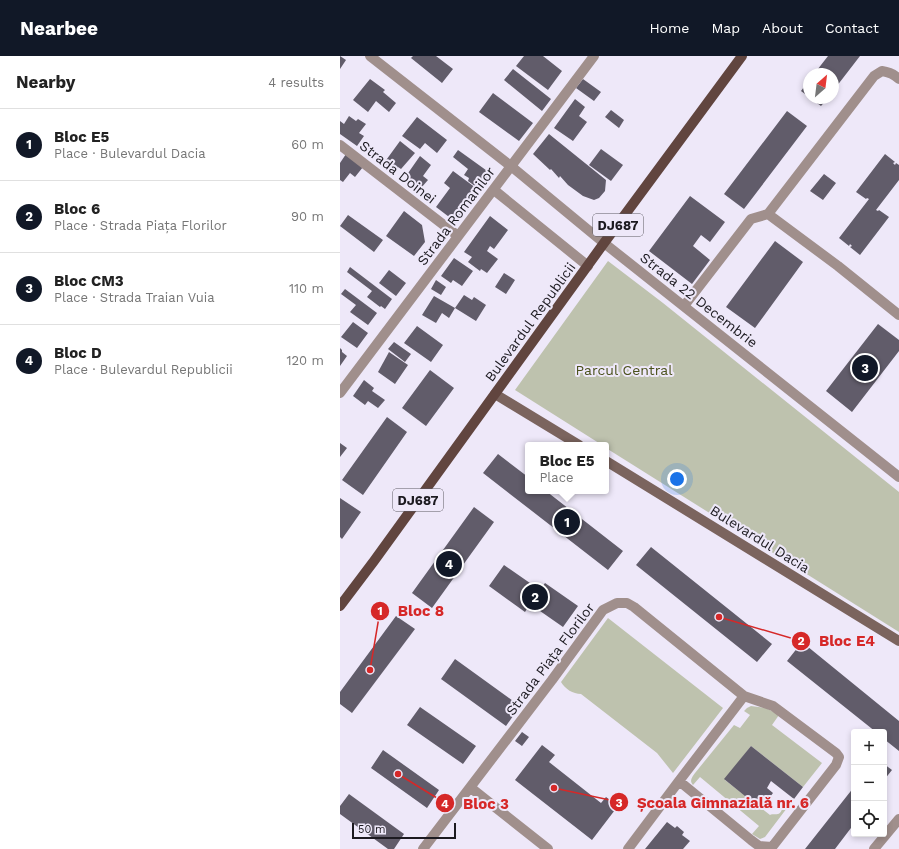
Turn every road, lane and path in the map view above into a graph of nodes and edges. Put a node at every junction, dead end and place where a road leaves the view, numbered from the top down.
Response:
1 (370, 56) edge
2 (594, 56) edge
3 (742, 56) edge
4 (899, 79) edge
5 (340, 145) edge
6 (512, 167) junction
7 (494, 190) junction
8 (768, 214) junction
9 (458, 236) junction
10 (604, 243) junction
11 (588, 266) junction
12 (684, 306) junction
13 (899, 315) edge
14 (340, 393) edge
15 (495, 394) junction
16 (573, 442) edge
17 (609, 464) edge
18 (899, 477) edge
19 (340, 606) edge
20 (899, 641) edge
21 (744, 696) junction
22 (679, 781) junction
23 (471, 788) junction
24 (899, 818) edge
25 (423, 849) edge
26 (548, 849) edge
27 (628, 849) edge
28 (874, 849) edge

1 - 6 street, Strada 22 Decembrie
2 - 6 street, Strada Romanilor
3 - 10 main road, Bulevardul Republicii / DJ687
4 - 8 street
5 - 9 street, Strada Doinei
6 - 7 street, Strada Romanilor
6 - 10 street, Strada 22 Decembrie
7 - 9 street, Strada Romanilor
7 - 11 street
8 - 12 street
8 - 13 street
9 - 14 street, Strada Romanilor
10 - 11 main road, Bulevardul Republicii / DJ687
10 - 12 street, Strada 22 Decembrie
11 - 15 main road, Bulevardul Republicii / DJ687
12 - 18 street, Strada 22 Decembrie
15 - 16 main road
15 - 19 main road, Bulevardul Republicii / DJ687
17 - 20 main road, Bulevardul Dacia
21 - 22 street
21 - 22 street, Strada Piața Florilor
21 - 23 street, Strada Piața Florilor
22 - 27 street
23 - 25 street, Strada Piața Florilor
23 - 26 street
24 - 28 street

